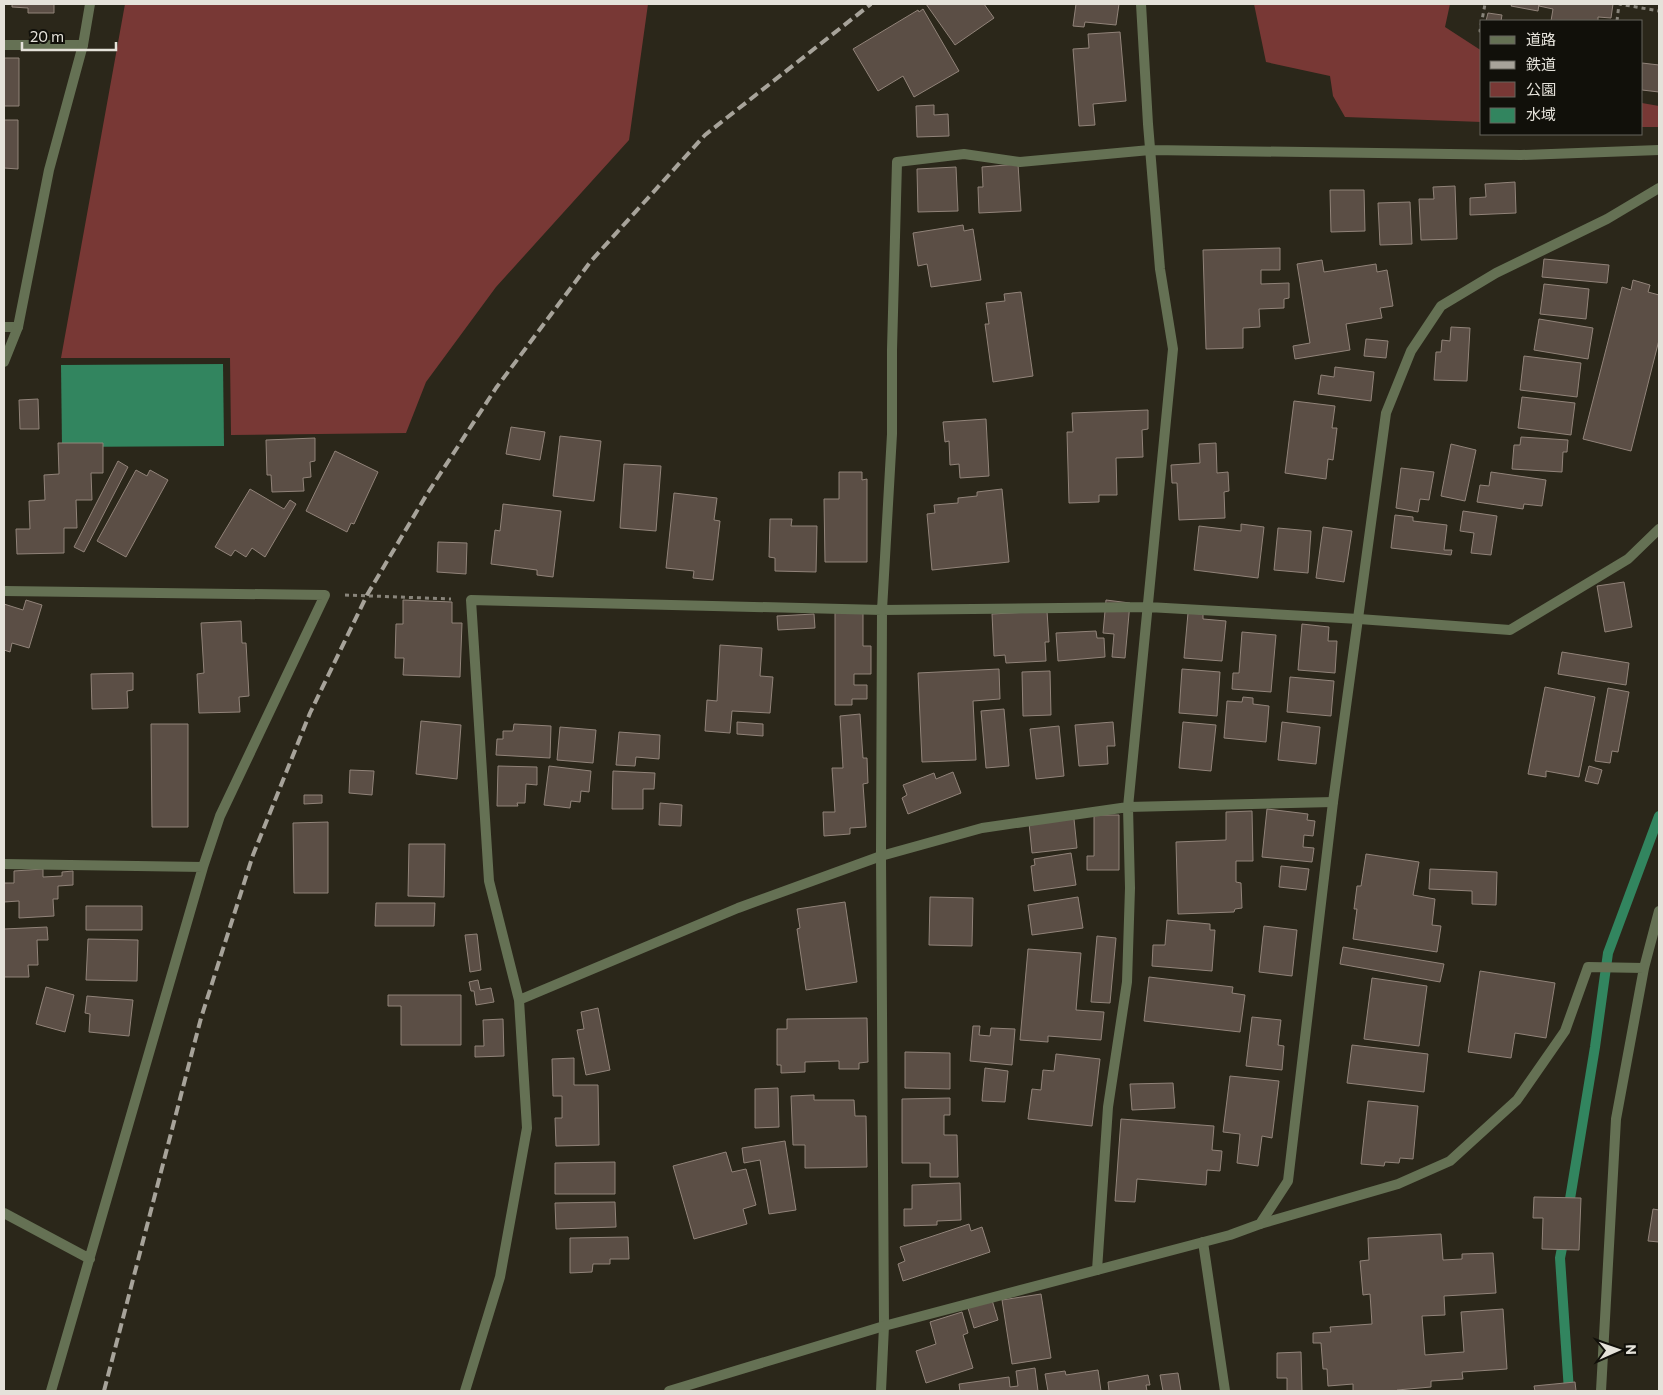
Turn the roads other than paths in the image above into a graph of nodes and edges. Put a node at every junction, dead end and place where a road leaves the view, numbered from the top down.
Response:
1 (90, 4) edge
2 (1141, 4) edge
3 (4, 45) edge
4 (83, 45) junction
5 (1150, 150) junction
6 (1659, 150) edge
7 (1659, 188) edge
8 (4, 327) edge
9 (18, 328) junction
10 (4, 362) edge
11 (1659, 529) edge
12 (4, 591) edge
13 (1148, 607) junction
14 (882, 610) junction
15 (1359, 619) junction
16 (1333, 802) junction
17 (1128, 807) junction
18 (881, 856) junction
19 (4, 864) edge
20 (203, 867) junction
21 (1659, 911) edge
22 (1657, 925) edge
23 (1644, 968) junction
24 (518, 1000) junction
25 (4, 1213) edge
26 (1260, 1224) junction
27 (1203, 1242) junction
28 (90, 1259) junction
29 (1097, 1270) junction
30 (884, 1326) junction
31 (51, 1391) edge
32 (465, 1391) edge
33 (669, 1391) edge
34 (881, 1391) edge
35 (1225, 1391) edge
36 (1601, 1391) edge

1 - 4 street
2 - 5 street
3 - 4 street
4 - 9 street
5 - 6 street
5 - 13 street
5 - 14 street
7 - 15 street
8 - 9 street
9 - 10 street
11 - 15 street
12 - 20 street
13 - 14 street
13 - 15 street
13 - 17 street
14 - 18 street
14 - 24 street
15 - 16 street
16 - 17 street
16 - 26 street
17 - 18 street
17 - 29 street
18 - 24 street
18 - 30 street
19 - 20 street
20 - 28 street
21 - 22 street
22 - 23 street
23 - 26 street
23 - 36 street
24 - 32 street
25 - 28 street
26 - 27 street
27 - 29 street
27 - 35 street
28 - 31 street
29 - 30 street
30 - 33 street
30 - 34 street

